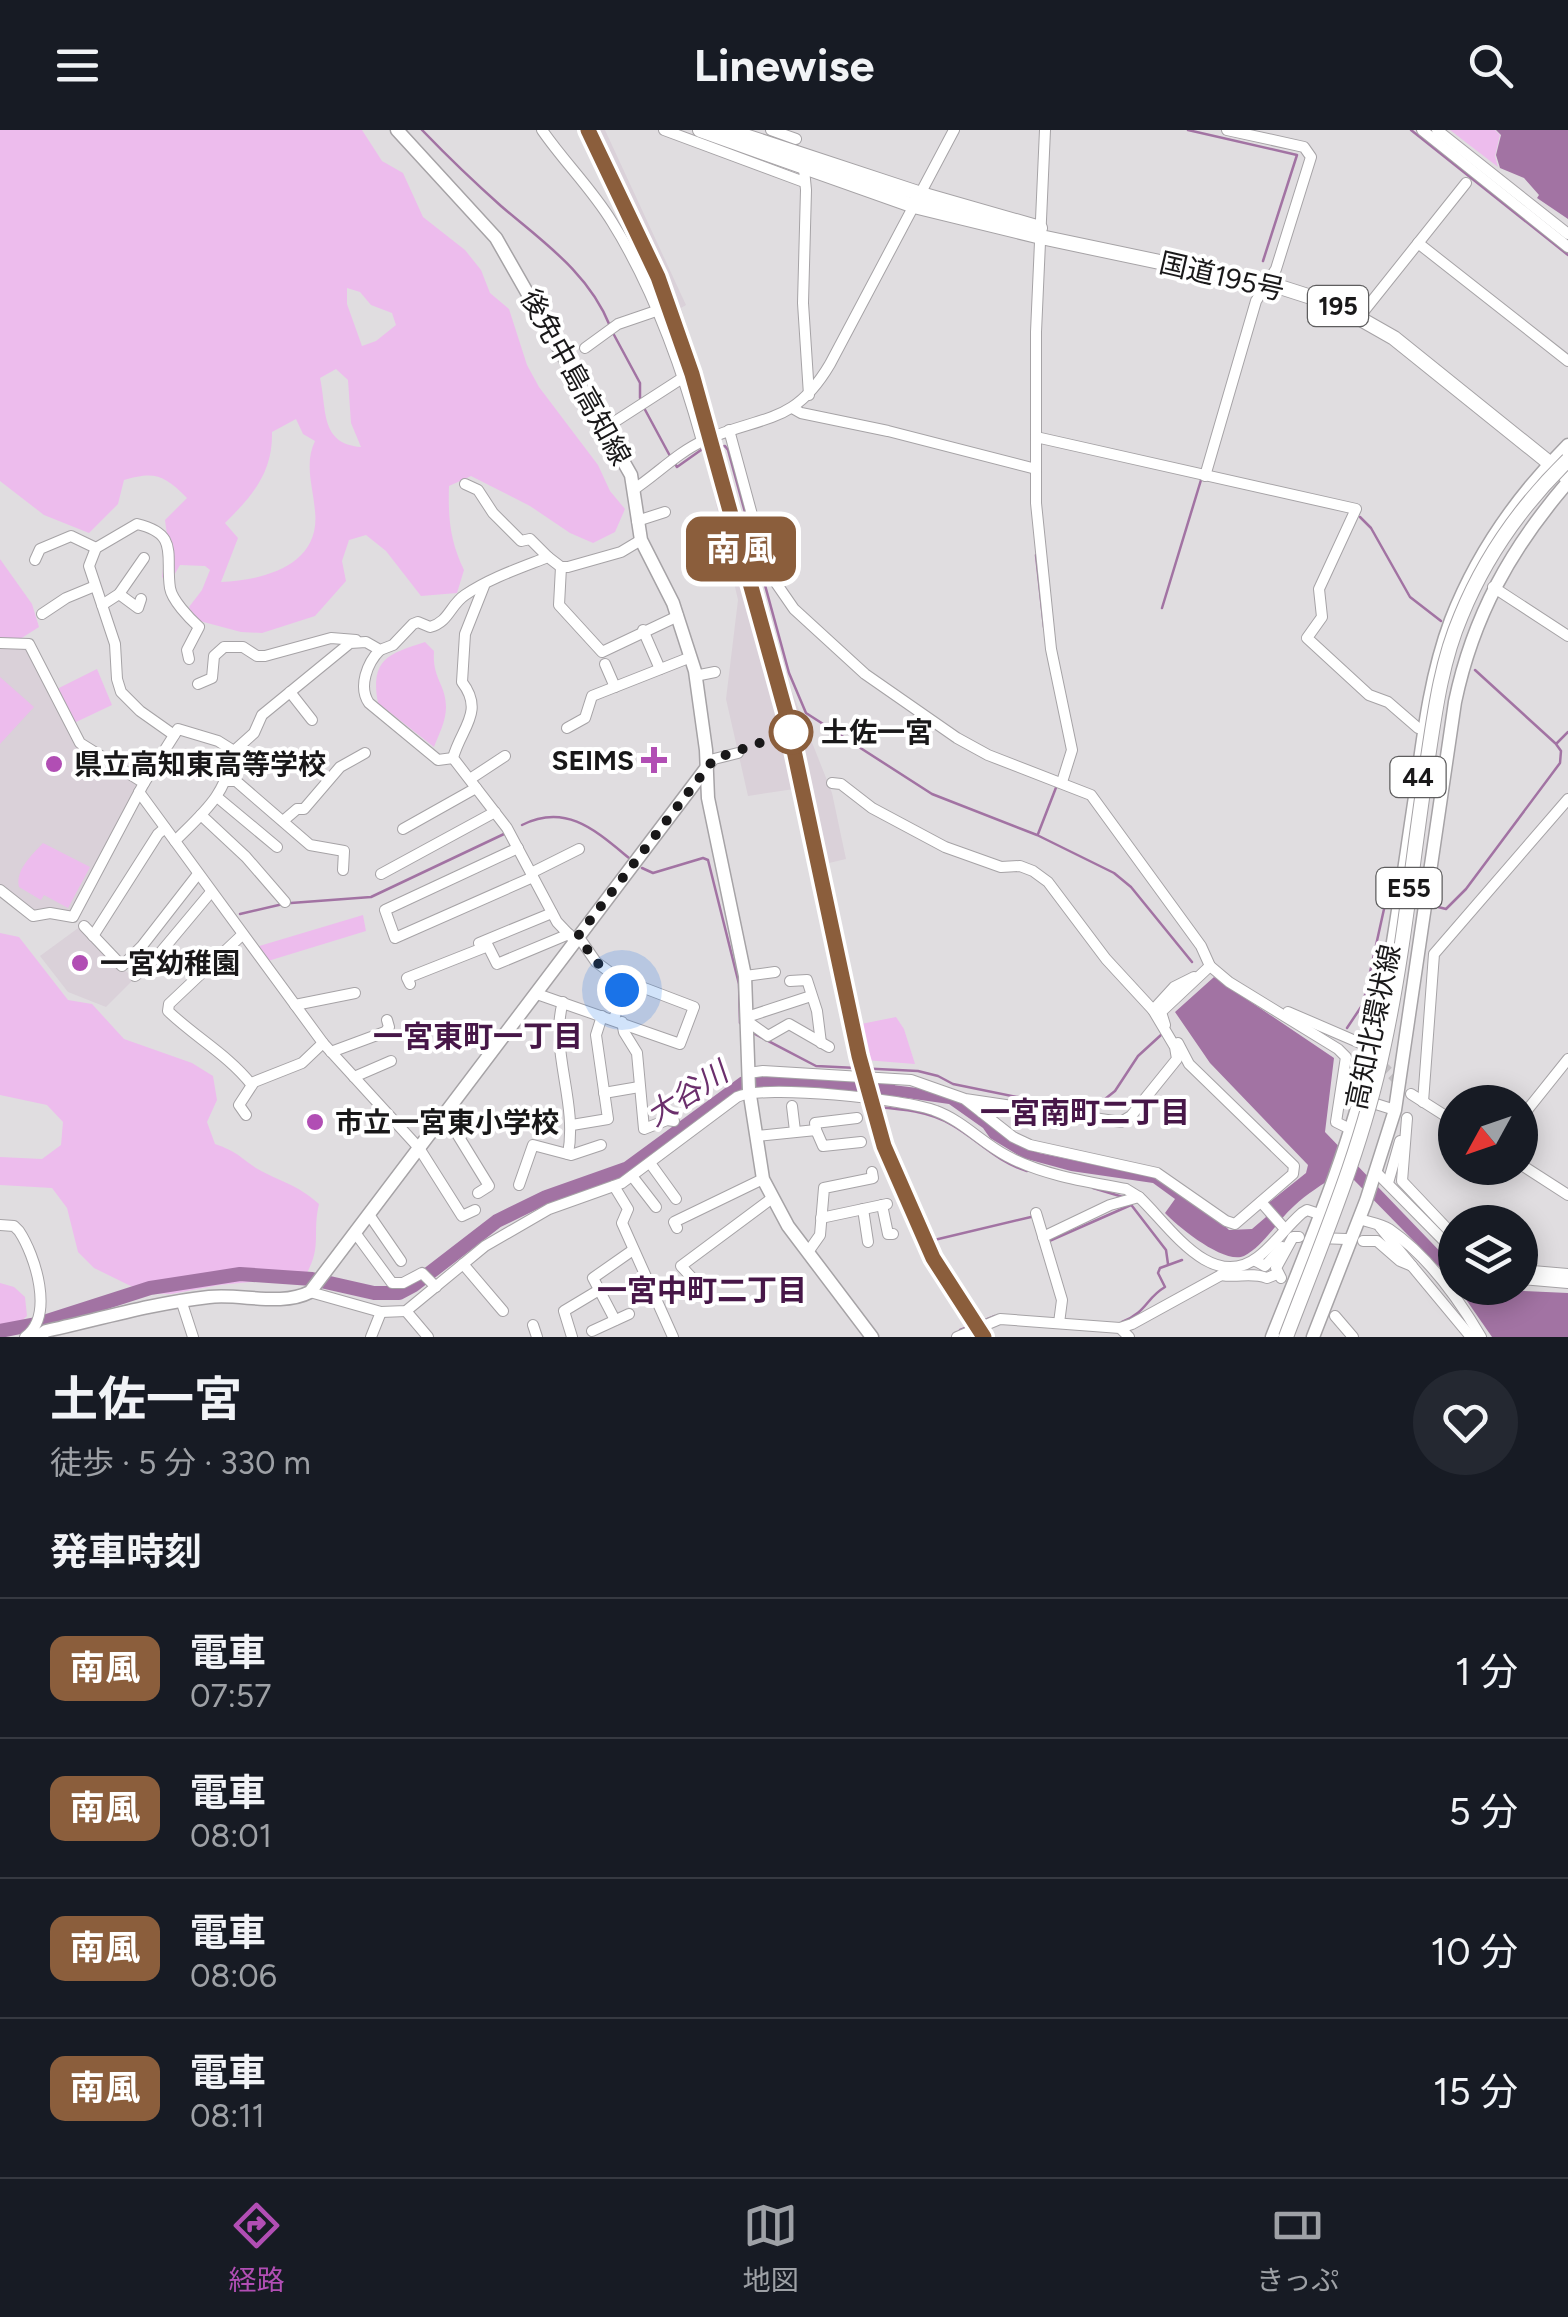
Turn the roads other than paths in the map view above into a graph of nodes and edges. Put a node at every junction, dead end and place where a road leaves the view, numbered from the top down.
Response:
1 (398, 130) edge
2 (542, 130) edge
3 (664, 130) edge
4 (700, 130) edge
5 (771, 130) edge
6 (954, 130) edge
7 (1045, 130) edge
8 (1228, 130) edge
9 (1422, 130) edge
10 (1437, 130) edge
11 (723, 134) edge
12 (797, 141) edge
13 (804, 176) junction
14 (1466, 183) dead end
15 (918, 200) junction
16 (1568, 234) edge
17 (1047, 235) junction
18 (1418, 243) junction
19 (1568, 247) edge
20 (1267, 285) junction
21 (656, 312) junction
22 (1360, 316) junction
23 (585, 348) dead end
24 (1568, 361) edge
25 (684, 377) junction
26 (810, 394) junction
27 (794, 408) junction
28 (605, 428) junction
29 (728, 430) junction
30 (1036, 437) junction
31 (702, 441) junction
32 (1568, 444) edge
33 (1568, 460) edge
34 (1549, 463) junction
35 (1032, 469) junction
36 (1205, 476) junction
37 (1568, 480) edge
38 (465, 484) dead end
39 (633, 490) junction
40 (665, 512) dead end
41 (636, 521) junction
42 (641, 540) junction
43 (96, 548) junction
44 (548, 557) junction
45 (144, 558) dead end
46 (35, 560) dead end
47 (561, 567) junction
48 (95, 586) junction
49 (484, 586) junction
50 (1493, 587) junction
51 (119, 594) junction
52 (140, 599) dead end
53 (102, 605) junction
54 (42, 614) dead end
55 (678, 616) junction
56 (643, 630) junction
57 (1568, 636) edge
58 (357, 640) junction
59 (0, 643) edge
60 (380, 650) junction
61 (691, 657) junction
62 (189, 658) dead end
63 (605, 664) dead end
64 (660, 670) junction
65 (715, 672) dead end
66 (695, 676) junction
67 (198, 684) dead end
68 (615, 687) junction
69 (290, 692) junction
70 (312, 720) dead end
71 (566, 728) dead end
72 (1425, 729) junction
73 (174, 734) junction
74 (234, 751) junction
75 (738, 752) dead end
76 (366, 753) dead end
77 (506, 756) dead end
78 (453, 758) junction
79 (707, 767) junction
80 (228, 780) junction
81 (1058, 780) junction
82 (832, 783) dead end
83 (473, 784) junction
84 (142, 788) junction
85 (217, 796) junction
86 (1568, 799) edge
87 (495, 812) junction
88 (202, 815) junction
89 (283, 821) junction
90 (402, 829) dead end
91 (162, 831) junction
92 (175, 841) junction
93 (277, 847) dead end
94 (518, 848) junction
95 (579, 848) dead end
96 (343, 870) dead end
97 (198, 874) junction
98 (381, 874) dead end
99 (532, 875) junction
100 (0, 890) edge
101 (211, 892) junction
102 (285, 902) dead end
103 (552, 913) junction
104 (84, 926) dead end
105 (242, 935) junction
106 (93, 936) junction
107 (574, 937) junction
108 (1434, 954) junction
109 (1419, 955) junction
110 (1207, 969) junction
111 (775, 972) dead end
112 (402, 974) dead end
113 (134, 976) dead end
114 (745, 976) junction
115 (790, 981) dead end
116 (1229, 982) junction
117 (410, 984) dead end
118 (622, 990) junction
119 (355, 993) dead end
120 (537, 994) junction
121 (811, 996) junction
122 (562, 1002) junction
123 (295, 1006) junction
124 (1152, 1010) junction
125 (613, 1019) junction
126 (747, 1019) junction
127 (387, 1020) dead end
128 (1360, 1044) tunnel mouth
129 (327, 1048) junction
130 (1568, 1060) edge
131 (391, 1061) dead end
132 (748, 1074) junction
133 (354, 1077) junction
134 (251, 1084) junction
135 (639, 1088) junction
136 (749, 1091) junction
137 (604, 1093) junction
138 (1341, 1093) junction
139 (1411, 1094) tunnel mouth
140 (1361, 1097) junction
141 (1538, 1097) edge
142 (1422, 1102) junction
143 (792, 1106) dead end
144 (981, 1106) junction
145 (1400, 1110) junction
146 (1438, 1112) edge
147 (246, 1114) dead end
148 (857, 1118) dead end
149 (674, 1121) dead end
150 (438, 1124) junction
151 (572, 1125) junction
152 (1350, 1129) junction
153 (816, 1130) junction
154 (796, 1132) junction
155 (757, 1136) junction
156 (861, 1142) dead end
157 (600, 1145) dead end
158 (419, 1148) junction
159 (568, 1154) junction
160 (650, 1163) junction
161 (872, 1172) dead end
162 (1376, 1173) junction
163 (1538, 1175) edge
164 (632, 1176) junction
165 (763, 1180) junction
166 (1388, 1183) junction
167 (519, 1185) dead end
168 (614, 1186) junction
169 (478, 1193) dead end
170 (1568, 1194) edge
171 (1137, 1197) junction
172 (676, 1198) dead end
173 (771, 1199) junction
174 (1260, 1202) junction
175 (656, 1207) dead end
176 (862, 1209) junction
177 (475, 1210) dead end
178 (1036, 1213) dead end
179 (1319, 1214) junction
180 (370, 1216) junction
181 (820, 1218) junction
182 (1360, 1218) junction
183 (1438, 1219) edge
184 (0, 1225) edge
185 (1379, 1225) junction
186 (677, 1228) dead end
187 (1284, 1228) junction
188 (356, 1234) junction
189 (893, 1234) dead end
190 (1438, 1234) edge
191 (1043, 1237) junction
192 (1298, 1237) dead end
193 (1317, 1238) dead end
194 (1346, 1239) dead end
195 (1363, 1241) dead end
196 (868, 1242) dead end
197 (1285, 1248) junction
198 (633, 1250) junction
199 (808, 1252) junction
200 (1254, 1260) junction
201 (401, 1261) dead end
202 (462, 1264) junction
203 (1412, 1266) junction
204 (1233, 1268) junction
205 (1538, 1272) edge
206 (1568, 1274) edge
207 (1218, 1275) junction
208 (694, 1280) dead end
209 (1538, 1281) edge
210 (1568, 1283) edge
211 (436, 1287) junction
212 (1296, 1289) dead end
213 (599, 1290) junction
214 (311, 1292) junction
215 (181, 1300) junction
216 (1320, 1306) dead end
217 (406, 1311) junction
218 (503, 1311) dead end
219 (381, 1312) junction
220 (629, 1314) dead end
221 (1335, 1316) dead end
222 (1060, 1318) junction
223 (614, 1320) junction
224 (1120, 1328) junction
225 (592, 1330) dead end
226 (31, 1335) edge
227 (193, 1337) edge
228 (372, 1337) edge
229 (428, 1337) edge
230 (572, 1337) edge
231 (673, 1337) edge
232 (872, 1337) edge
233 (957, 1337) edge
234 (1130, 1337) edge
235 (1272, 1337) edge
236 (1286, 1337) edge
237 (1313, 1337) edge
238 (1353, 1337) edge
239 (1471, 1337) edge
240 (1481, 1337) edge

1 - 28 main road, 後免中島高知線
2 - 21 street
3 - 13 street
4 - 11 highway, 国道195号 / 195
5 - 12 street
6 - 15 street
7 - 17 street
8 - 20 street
9 - 19 street
10 - 16 street
11 - 12 highway, 国道195号 / 195
11 - 13 highway, 国道195号 / 195
12 - 15 highway, 国道195号 / 195
13 - 15 highway, 国道195号 / 195
13 - 26 street
14 - 18 street
15 - 17 highway, 国道195号 / 195
15 - 26 street
17 - 20 highway, 国道195号 / 195
17 - 30 street
18 - 22 street
18 - 24 street
20 - 22 highway, 国道195号 / 195
20 - 36 street
21 - 23 street
21 - 25 street
22 - 34 highway, 国道195号 / 195
25 - 28 street
25 - 31 street
26 - 27 street
27 - 29 street
27 - 35 street
28 - 39 main road, 後免中島高知線
29 - 31 street
29 - 81 street
30 - 35 street
30 - 36 street
31 - 39 street
32 - 34 main road, 高知北環状線 / 44
33 - 236 highway, E55, bridge
34 - 37 highway, 国道195号 / 195
34 - 72 main road, 高知北環状線 / 44
35 - 81 street
36 - 72 street
37 - 50 main road, 高知北環状線 / 44
38 - 44 street
39 - 41 main road, 後免中島高知線
40 - 41 street
41 - 42 main road, 後免中島高知線
42 - 47 street
42 - 55 main road, 後免中島高知線
43 - 46 street
43 - 48 street
43 - 62 street
44 - 47 street
44 - 49 street
45 - 51 street
47 - 56 street
48 - 53 street
48 - 54 street
49 - 60 street
49 - 78 street
50 - 57 street
50 - 109 main road, 高知北環状線 / 44
51 - 52 street
51 - 53 street
53 - 73 street
55 - 56 street
55 - 61 main road, 後免中島高知線
56 - 64 street
58 - 60 street
58 - 67 street
58 - 69 street
59 - 84 street
60 - 78 street
61 - 64 street
61 - 66 main road, 後免中島高知線
63 - 68 street
64 - 68 street
65 - 66 street
66 - 79 main road, 後免中島高知線
68 - 71 street
69 - 70 street
69 - 74 street
72 - 140 main road, 高知北環状線 / 44
73 - 74 street
73 - 84 street
74 - 80 street
75 - 79 street
76 - 89 street
77 - 83 street
78 - 83 street
79 - 107 main road
79 - 114 main road, 後免中島高知線
80 - 85 street
80 - 89 street
81 - 110 street
82 - 124 street
83 - 87 street
83 - 90 street
84 - 91 street
84 - 100 street
85 - 88 street
85 - 93 street
86 - 108 street
87 - 94 street
87 - 98 street
88 - 92 street
88 - 102 street
89 - 96 street
91 - 92 street
91 - 106 street
92 - 97 street
94 - 99 street
94 - 99 street
95 - 99 street
97 - 101 street
97 - 106 street
99 - 103 street
101 - 105 street
101 - 113 street
103 - 107 street
103 - 112 street
104 - 106 street
105 - 123 street
105 - 134 street
107 - 117 street
107 - 118 street
107 - 120 main road
108 - 109 street
108 - 142 street
109 - 145 main road, 高知北環状線 / 44
110 - 116 street
110 - 124 street
110 - 174 street
111 - 114 street
114 - 126 main road, 後免中島高知線
115 - 121 street
116 - 128 street
116 - 138 street
118 - 125 street
118 - 125 street
119 - 123 street
120 - 122 street
120 - 150 main road
121 - 126 street
121 - 126 street
122 - 125 street
122 - 151 street
123 - 129 street
124 - 144 street
125 - 135 street
125 - 137 street
126 - 132 main road, 後免中島高知線
127 - 129 street
129 - 133 street
129 - 134 street
130 - 141 street
131 - 133 street
132 - 136 main road, 後免中島高知線
132 - 144 street
133 - 158 street
134 - 147 street
135 - 137 street
135 - 149 street
136 - 155 main road, 後免中島高知線
136 - 160 street
136 - 171 street
137 - 151 street
138 - 140 street
138 - 152 street
139 - 142 street
140 - 145 street
140 - 152 main road, 高知北環状線 / 44
142 - 146 street
143 - 154 street
144 - 174 street
145 - 162 main road, 高知北環状線 / 44
145 - 166 street
145 - 183 street
148 - 153 street
150 - 158 main road
150 - 169 street
151 - 159 street
152 - 179 main road, 高知北環状線 / 44
153 - 154 street
153 - 156 street
154 - 155 street
155 - 165 main road, 後免中島高知線
157 - 159 street
158 - 177 street
158 - 180 main road
159 - 167 street
160 - 164 street
160 - 172 street
161 - 181 street
162 - 166 street
162 - 182 main road, 高知北環状線 / 44
163 - 170 street
164 - 168 street
164 - 175 street
165 - 173 main road, 後免中島高知線
165 - 186 street
166 - 190 street
168 - 198 street
168 - 202 street
171 - 191 street
171 - 204 street
173 - 199 main road, 後免中島高知線
173 - 208 street
174 - 187 street
176 - 181 street
176 - 189 street
176 - 196 street
178 - 191 street
179 - 187 street
179 - 235 main road, 高知北環状線 / 44
180 - 188 main road
180 - 201 street
181 - 199 street
182 - 185 street
182 - 237 main road, 高知北環状線 / 44
184 - 226 street
185 - 203 street
185 - 240 street
187 - 200 street
188 - 211 street
188 - 214 main road
191 - 222 street
192 - 197 street
193 - 194 street
195 - 203 street
197 - 200 street
197 - 207 street
198 - 213 street
198 - 231 street
199 - 232 main road, 後免中島高知線
200 - 204 street
202 - 211 street
202 - 218 street
203 - 239 street
204 - 207 street
205 - 206 street
207 - 224 street
209 - 210 street
211 - 217 street
212 - 216 street
213 - 223 street
213 - 230 street
214 - 215 main road
214 - 219 street
215 - 226 main road
215 - 227 street
217 - 219 street
217 - 229 street
219 - 228 street
220 - 223 street
221 - 238 street
222 - 224 street
222 - 233 street
223 - 225 street
224 - 234 street

